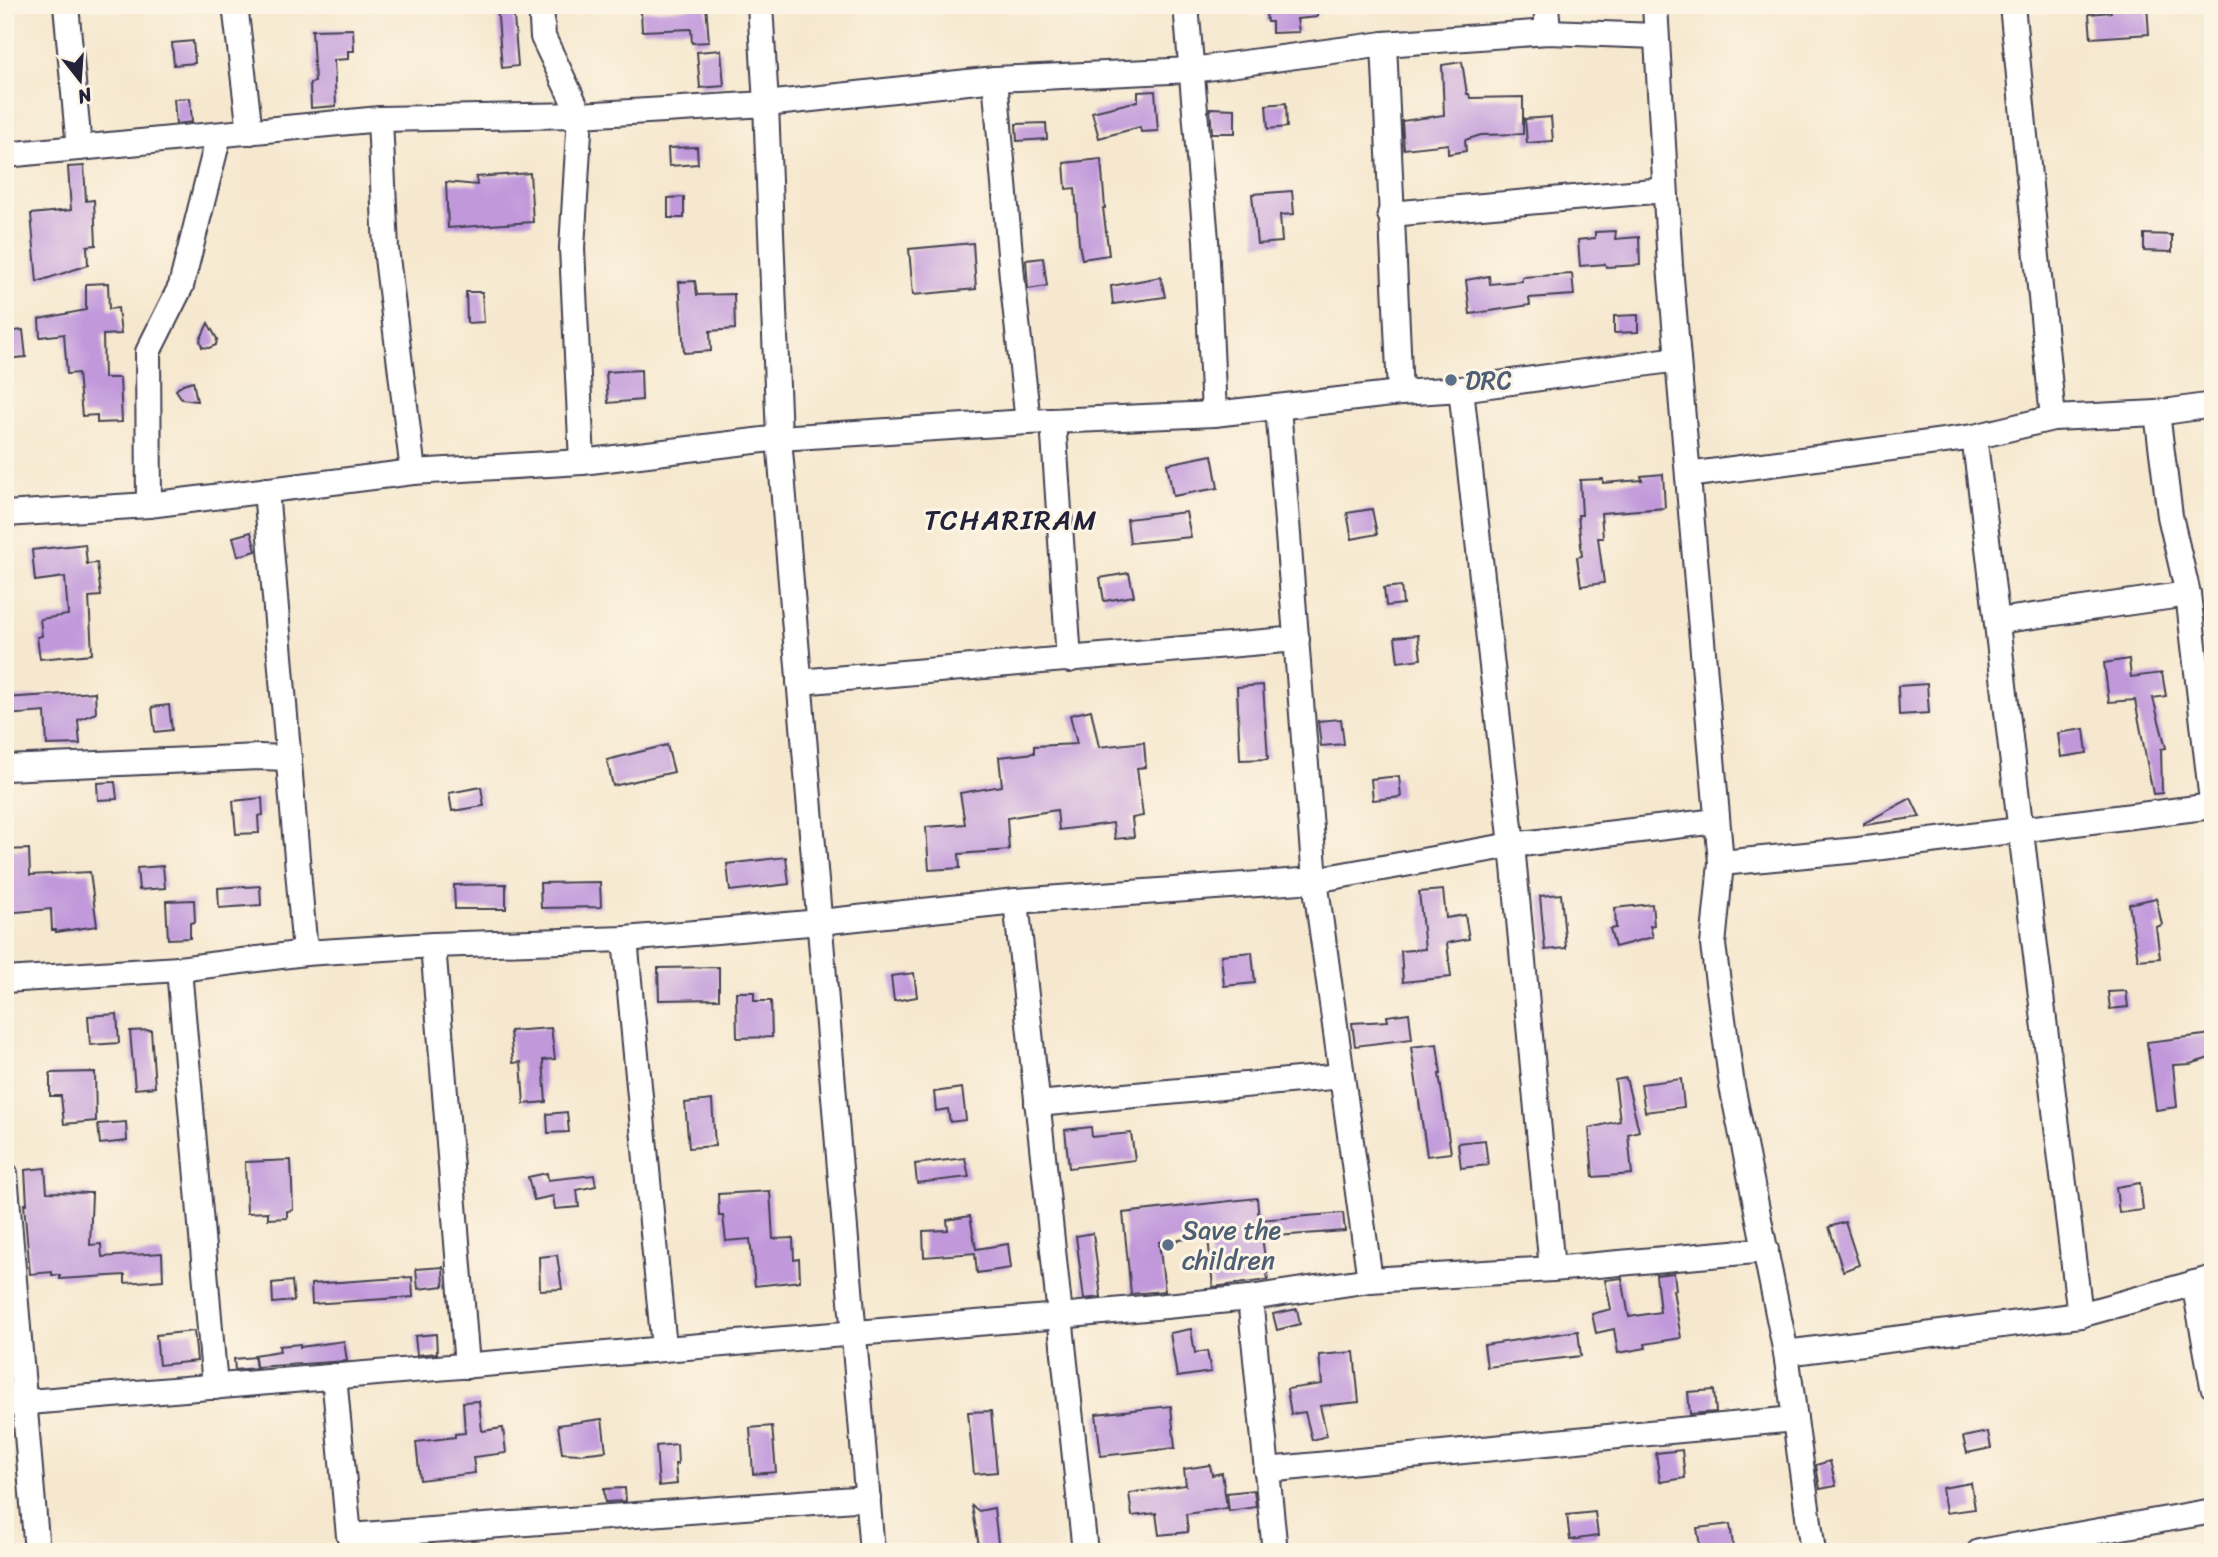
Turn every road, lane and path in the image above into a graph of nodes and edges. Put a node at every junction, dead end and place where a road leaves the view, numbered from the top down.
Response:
1 (66, 5) edge
2 (235, 5) edge
3 (541, 5) edge
4 (760, 5) edge
5 (1186, 5) edge
6 (1546, 5) edge
7 (1655, 5) edge
8 (2012, 5) edge
9 (1548, 32) junction
10 (1656, 36) junction
11 (1384, 44) junction
12 (1192, 70) junction
13 (995, 79) junction
14 (766, 104) junction
15 (580, 115) junction
16 (380, 119) junction
17 (250, 132) junction
18 (219, 135) junction
19 (79, 148) junction
20 (5, 155) edge
21 (1665, 190) junction
22 (1390, 214) junction
23 (1678, 359) junction
24 (1461, 389) junction
25 (1400, 393) junction
26 (2213, 405) edge
27 (1278, 407) junction
28 (2157, 413) junction
29 (1214, 414) junction
30 (2053, 418) junction
31 (1053, 421) junction
32 (1028, 422) junction
33 (779, 438) junction
34 (1975, 438) junction
35 (582, 462) junction
36 (413, 472) junction
37 (1688, 475) junction
38 (266, 490) junction
39 (149, 505) junction
40 (5, 514) edge
41 (2188, 594) junction
42 (1997, 621) junction
43 (1297, 639) junction
44 (1069, 660) junction
45 (799, 682) junction
46 (289, 758) junction
47 (5, 768) edge
48 (2213, 807) edge
49 (1717, 821) junction
50 (2020, 829) junction
51 (1512, 845) junction
52 (1721, 863) junction
53 (1315, 880) junction
54 (1016, 901) junction
55 (820, 922) junction
56 (625, 939) junction
57 (433, 945) junction
58 (305, 953) junction
59 (179, 969) junction
60 (5, 980) edge
61 (1342, 1076) junction
62 (1038, 1104) junction
63 (5, 1174) edge
64 (1766, 1250) junction
65 (1552, 1269) junction
66 (1370, 1280) junction
67 (2203, 1281) edge
68 (1250, 1298) junction
69 (2080, 1315) junction
70 (1060, 1316) junction
71 (854, 1334) junction
72 (664, 1348) junction
73 (1786, 1353) junction
74 (467, 1366) junction
75 (334, 1376) junction
76 (2213, 1386) edge
77 (215, 1387) junction
78 (15, 1403) edge
79 (1795, 1419) junction
80 (1266, 1470) junction
81 (868, 1498) junction
82 (2213, 1511) edge
83 (350, 1544) edge
84 (37, 1552) edge
85 (872, 1552) edge
86 (1085, 1552) edge
87 (1275, 1552) edge
88 (1813, 1552) edge
89 (1979, 1552) edge

1 - 19 street
2 - 17 street
3 - 15 street
4 - 14 street
5 - 12 street
6 - 9 street
7 - 10 street
8 - 30 street
9 - 10 street
9 - 11 street
10 - 21 street
11 - 12 street
11 - 22 street
12 - 13 street
12 - 29 street
13 - 14 street
13 - 32 street
14 - 15 street
14 - 33 street
15 - 16 street
15 - 35 street
16 - 17 street
16 - 36 street
17 - 18 street
18 - 19 street
18 - 39 street
19 - 20 street
21 - 22 street
21 - 23 street
22 - 25 street
23 - 24 street
23 - 37 street
24 - 25 street
24 - 51 street
25 - 27 street
26 - 28 street
27 - 29 street
27 - 43 street
28 - 30 street
28 - 41 street
29 - 31 street
30 - 34 street
31 - 32 street
31 - 44 street
32 - 33 street
33 - 35 street
33 - 45 street
34 - 37 street
34 - 42 street
35 - 36 street
36 - 38 street
37 - 49 street
38 - 39 street
38 - 46 street
39 - 40 street
41 - 42 street
41 - 48 street
42 - 50 street
43 - 44 street
43 - 53 street
44 - 45 street
45 - 55 street
46 - 47 street
46 - 58 street
48 - 50 street
49 - 51 street
49 - 52 street
50 - 52 street
50 - 69 street
51 - 53 street
51 - 65 street
52 - 64 street
53 - 54 street
53 - 61 street
54 - 55 street
54 - 62 street
55 - 56 street
55 - 71 street
56 - 57 street
56 - 72 street
57 - 58 street
57 - 74 street
58 - 59 street
59 - 60 street
59 - 77 street
61 - 62 street
61 - 66 street
62 - 70 street
63 - 78 street
64 - 65 street
64 - 73 street
65 - 66 street
66 - 68 street
67 - 69 street
67 - 76 street
68 - 70 street
68 - 80 street
69 - 73 street
70 - 71 street
70 - 86 street
71 - 72 street
71 - 81 street
72 - 74 street
73 - 79 street
74 - 75 street
75 - 77 street
75 - 83 street
77 - 78 street
78 - 84 street
79 - 80 street
79 - 88 street
80 - 87 street
81 - 83 street
81 - 85 street
82 - 89 street

